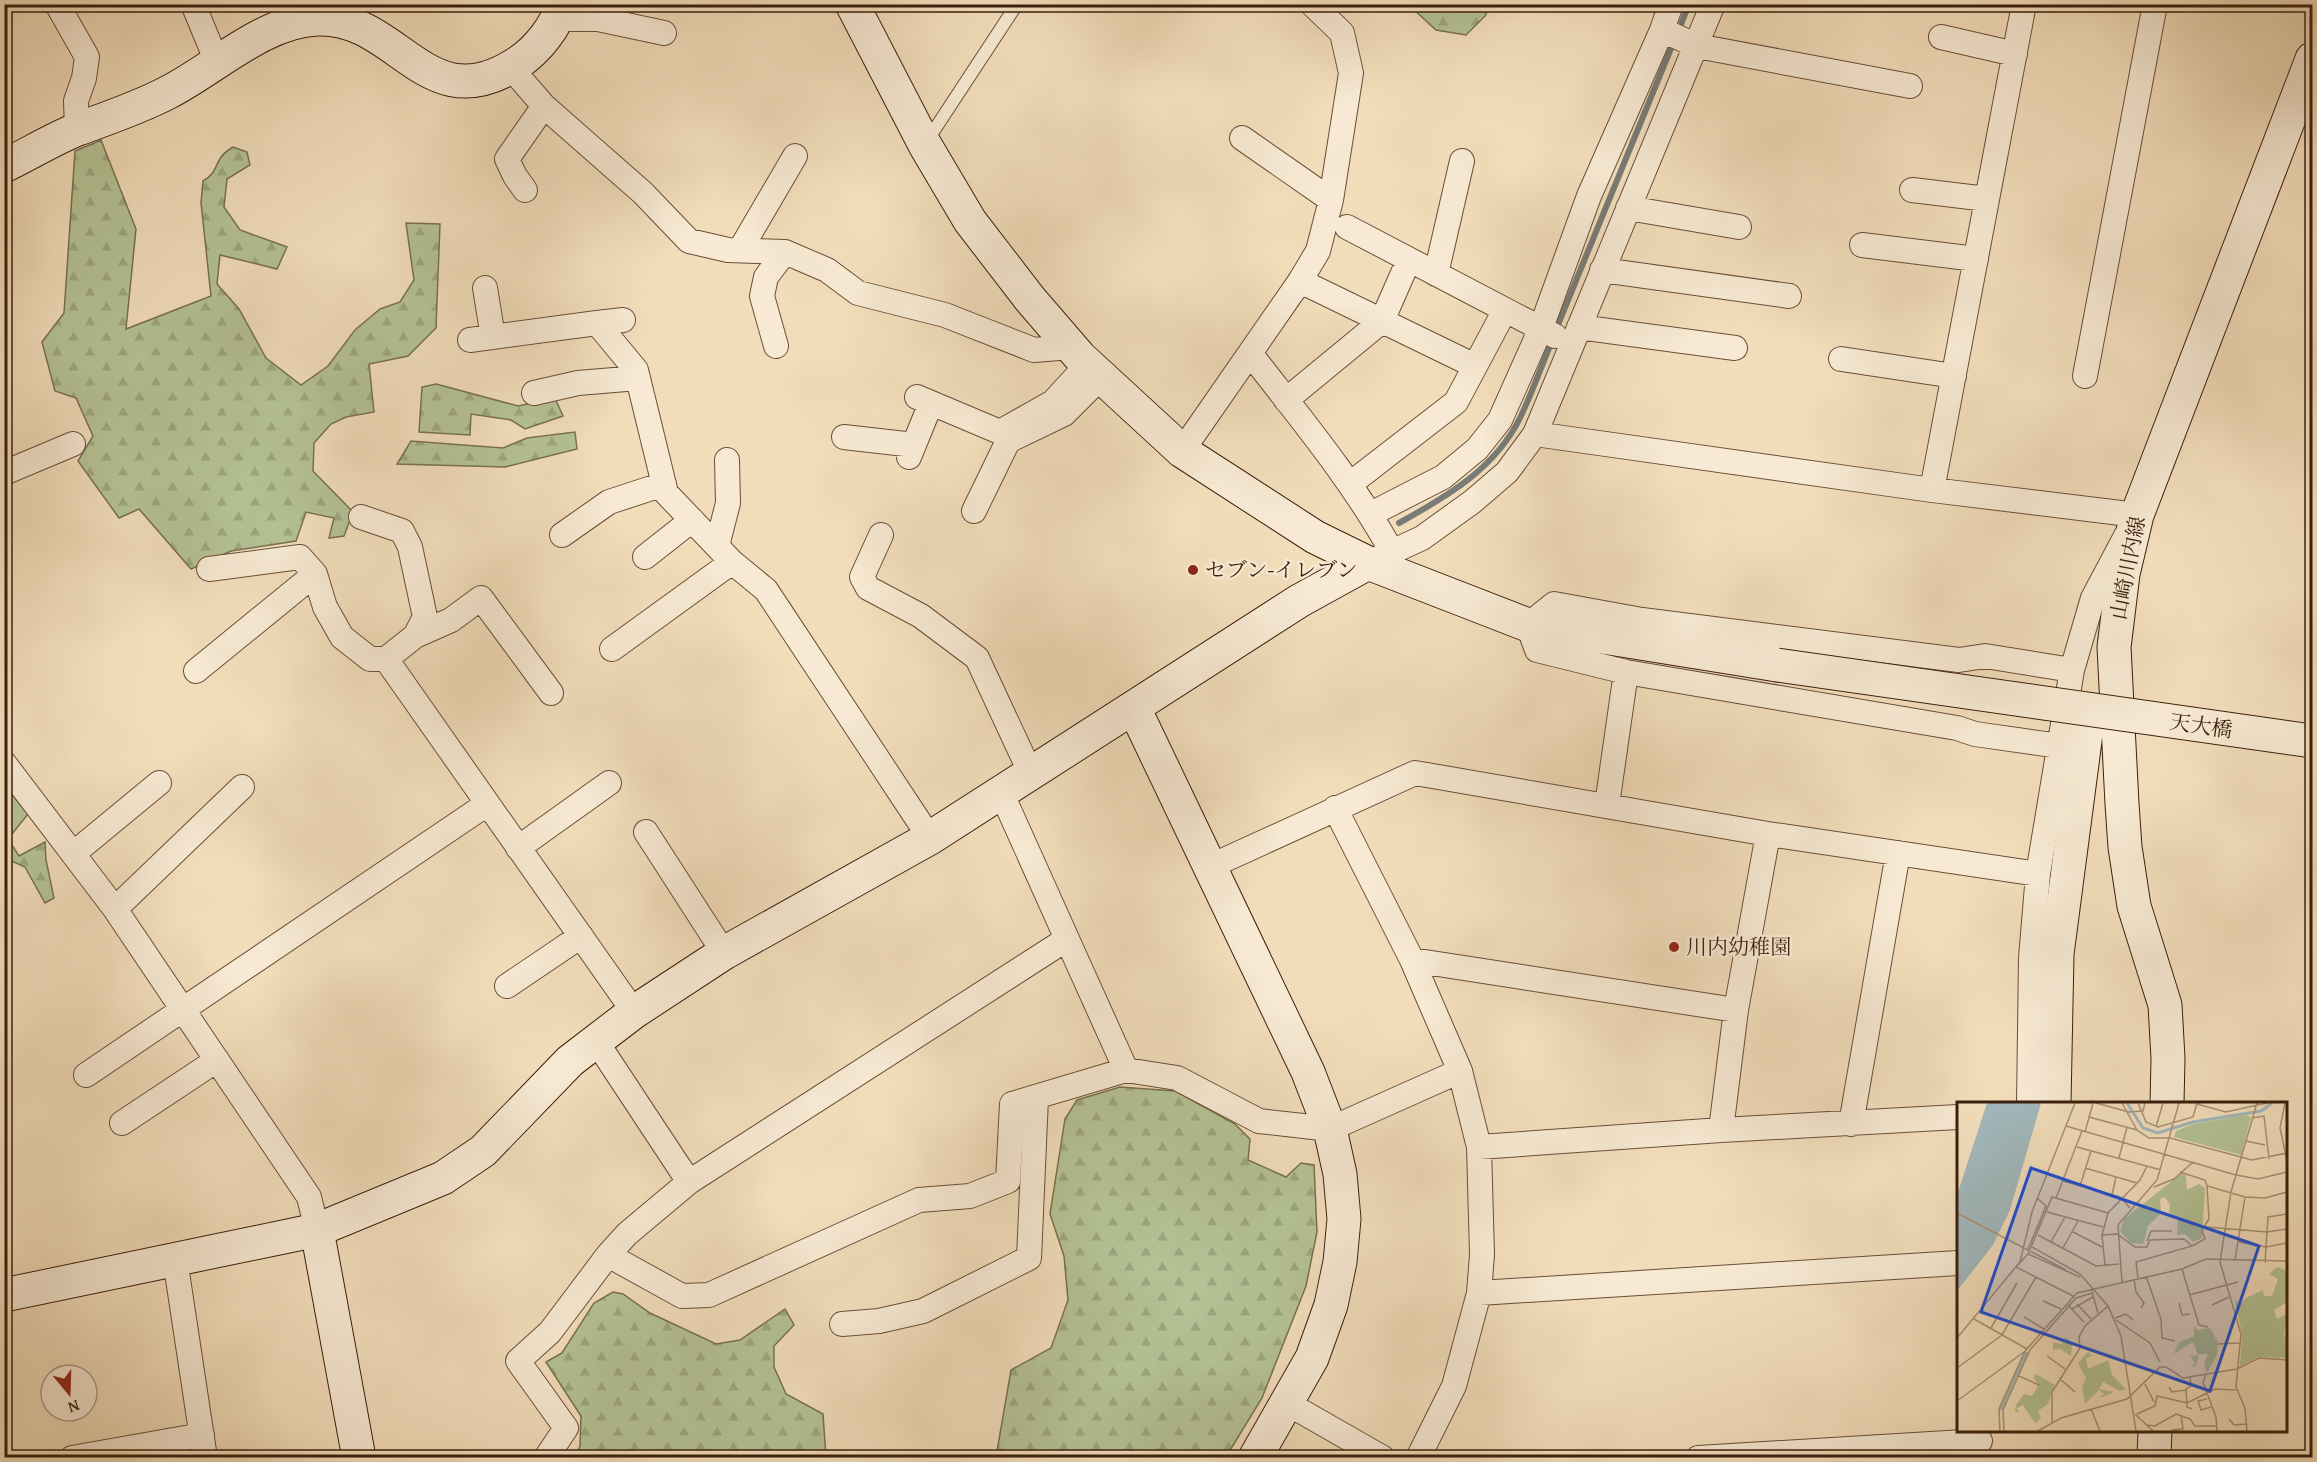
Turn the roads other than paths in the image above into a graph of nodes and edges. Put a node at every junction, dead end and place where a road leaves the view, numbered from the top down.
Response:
1 (57, 4) edge
2 (193, 4) edge
3 (852, 4) edge
4 (1017, 4) edge
5 (1312, 4) edge
6 (1671, 4) edge
7 (1713, 4) edge
8 (2024, 4) edge
9 (2155, 4) edge
10 (559, 12) edge
11 (1662, 30) junction
12 (664, 33) dead end
13 (1941, 37) dead end
14 (1697, 46) junction
15 (2015, 54) junction
16 (2313, 59) edge
17 (217, 62) junction
18 (511, 68) junction
19 (1910, 86) dead end
20 (544, 106) junction
21 (77, 130) junction
22 (1242, 138) dead end
23 (925, 145) junction
24 (795, 156) dead end
25 (1462, 161) dead end
26 (4, 165) edge
27 (525, 190) dead end
28 (1912, 190) dead end
29 (1988, 199) junction
30 (1331, 200) junction
31 (1628, 208) junction
32 (1347, 227) dead end
33 (1739, 227) dead end
34 (1862, 245) dead end
35 (740, 250) junction
36 (785, 252) junction
37 (1976, 259) junction
38 (1602, 270) junction
39 (1403, 273) dead end
40 (1436, 274) junction
41 (1300, 281) junction
42 (486, 288) dead end
43 (1789, 296) dead end
44 (1505, 310) junction
45 (623, 320) dead end
46 (1382, 321) junction
47 (597, 323) junction
48 (1540, 328) junction
49 (1575, 335) junction
50 (776, 346) dead end
51 (1735, 348) dead end
52 (1250, 353) junction
53 (1841, 359) dead end
54 (1086, 363) junction
55 (1475, 366) junction
56 (1954, 376) junction
57 (2085, 376) dead end
58 (638, 378) junction
59 (534, 393) dead end
60 (1286, 400) junction
61 (1535, 434) junction
62 (844, 437) dead end
63 (73, 444) dead end
64 (1182, 451) junction
65 (727, 460) dead end
66 (4, 473) edge
67 (664, 484) junction
68 (1350, 484) junction
69 (1932, 490) junction
70 (974, 511) dead end
71 (1371, 514) junction
72 (2137, 515) junction
73 (362, 517) dead end
74 (692, 520) junction
75 (562, 535) dead end
76 (881, 535) dead end
77 (725, 554) junction
78 (645, 556) dead end
79 (1380, 558) junction
80 (209, 569) dead end
81 (315, 574) junction
82 (1528, 625) junction
83 (416, 636) junction
84 (612, 649) dead end
85 (386, 659) junction
86 (2072, 670) junction
87 (196, 671) dead end
88 (1626, 672) junction
89 (551, 693) dead end
90 (1134, 708) junction
91 (2090, 710) junction
92 (2313, 741) edge
93 (2059, 746) junction
94 (4, 763) edge
95 (1031, 774) junction
96 (159, 783) dead end
97 (609, 783) dead end
98 (242, 787) dead end
99 (1001, 792) junction
100 (487, 804) junction
101 (1607, 805) junction
102 (1335, 808) junction
103 (646, 832) dead end
104 (1768, 834) junction
105 (930, 838) junction
106 (518, 848) junction
107 (1898, 853) junction
108 (73, 854) junction
109 (1209, 867) junction
110 (2038, 874) junction
111 (115, 909) junction
112 (581, 936) junction
113 (1067, 939) junction
114 (724, 953) junction
115 (1412, 960) junction
116 (507, 986) dead end
117 (184, 1010) junction
118 (1736, 1010) junction
119 (634, 1012) junction
120 (596, 1041) junction
121 (217, 1060) junction
122 (1126, 1070) junction
123 (1460, 1071) junction
124 (86, 1075) dead end
125 (1036, 1098) junction
126 (2029, 1102) edge
127 (2054, 1102) edge
128 (2167, 1102) edge
129 (1957, 1117) edge
130 (122, 1123) dead end
131 (1851, 1124) junction
132 (1330, 1130) junction
133 (1721, 1130) junction
134 (1479, 1147) junction
135 (689, 1182) junction
136 (317, 1230) junction
137 (608, 1256) junction
138 (175, 1259) junction
139 (1957, 1263) edge
140 (1479, 1293) junction
141 (4, 1295) edge
142 (842, 1324) dead end
143 (1285, 1402) junction
144 (2155, 1432) edge
145 (1980, 1443) edge
146 (203, 1446) edge
147 (1811, 1454) edge
148 (72, 1458) edge
149 (359, 1458) edge
150 (546, 1458) edge
151 (1255, 1458) edge
152 (1383, 1458) edge
153 (1418, 1458) edge
154 (1698, 1458) edge
155 (2154, 1458) edge

1 - 21 street
2 - 17 street
3 - 23 street, 天大橋
4 - 23 lane
5 - 30 street
6 - 11 street
7 - 14 street
8 - 15 street
9 - 57 street
10 - 12 street
10 - 18 street
11 - 14 street
11 - 48 street
13 - 15 street
14 - 19 street
14 - 31 street
15 - 29 street
16 - 72 street, 山崎川内線
17 - 18 street
17 - 21 street
18 - 20 street
20 - 27 street
20 - 35 street
21 - 26 street
22 - 30 street
23 - 54 street, 天大橋
24 - 35 street
25 - 40 street
28 - 29 street
29 - 37 street
30 - 41 street
31 - 33 street
31 - 38 street
32 - 40 street
34 - 37 street
35 - 36 street
36 - 50 street
36 - 54 street
37 - 56 street
38 - 43 street
38 - 49 street
39 - 46 street
40 - 44 street
41 - 46 street
41 - 52 street
42 - 47 street
44 - 48 street
44 - 55 street
45 - 47 street
46 - 55 street
46 - 60 street
47 - 58 street
48 - 49 street
48 - 71 street
49 - 51 street
49 - 61 street
52 - 60 street
52 - 64 street
53 - 56 street
54 - 62 street
54 - 64 street, 天大橋
54 - 70 street
55 - 68 street
56 - 69 street
58 - 59 street
58 - 67 street
60 - 68 street
61 - 69 street
61 - 79 street
63 - 66 street
64 - 79 street, 天大橋
65 - 77 street
67 - 74 street
67 - 75 street
68 - 71 street
69 - 72 street
71 - 79 street
72 - 86 street
72 - 128 street, 山崎川内線
73 - 83 street
74 - 77 street
74 - 78 street
76 - 95 street
77 - 84 street
77 - 105 street
79 - 82 street, 天大橋
79 - 90 street
80 - 81 street
81 - 85 street
81 - 87 street
82 - 86 street
82 - 88 street
82 - 91 street, 天大橋, bridge
83 - 85 street
83 - 89 street
85 - 100 street
86 - 93 street
88 - 93 street
88 - 101 street
90 - 95 street
90 - 109 street
91 - 92 street, 天大橋, bridge
91 - 127 street
93 - 110 street
94 - 108 street
95 - 99 street
96 - 108 street
97 - 106 street
98 - 111 street
99 - 105 street
99 - 113 street
100 - 106 street
100 - 117 street
101 - 102 street
101 - 104 street
102 - 109 street
102 - 115 street
103 - 114 street
104 - 107 street
104 - 118 street
105 - 114 street
106 - 112 street
107 - 110 street
107 - 131 street
108 - 111 street
109 - 132 street
110 - 126 street
111 - 117 street
112 - 116 street
112 - 119 street
113 - 122 street
113 - 135 street
114 - 119 street
115 - 118 street
115 - 123 street
117 - 121 street
117 - 124 street
118 - 133 street
119 - 120 street
120 - 135 street
120 - 136 street
121 - 130 street
121 - 136 street
122 - 125 street
122 - 132 street
123 - 132 street
123 - 134 street
125 - 137 street
125 - 142 street
129 - 131 street
131 - 133 street
132 - 143 street
133 - 134 street
134 - 140 street
135 - 137 street
136 - 138 street
136 - 149 street
137 - 150 street
138 - 141 street
138 - 146 street
139 - 140 street
140 - 153 street
143 - 151 street
143 - 152 street
144 - 155 street
145 - 147 street
146 - 148 street
147 - 154 street

